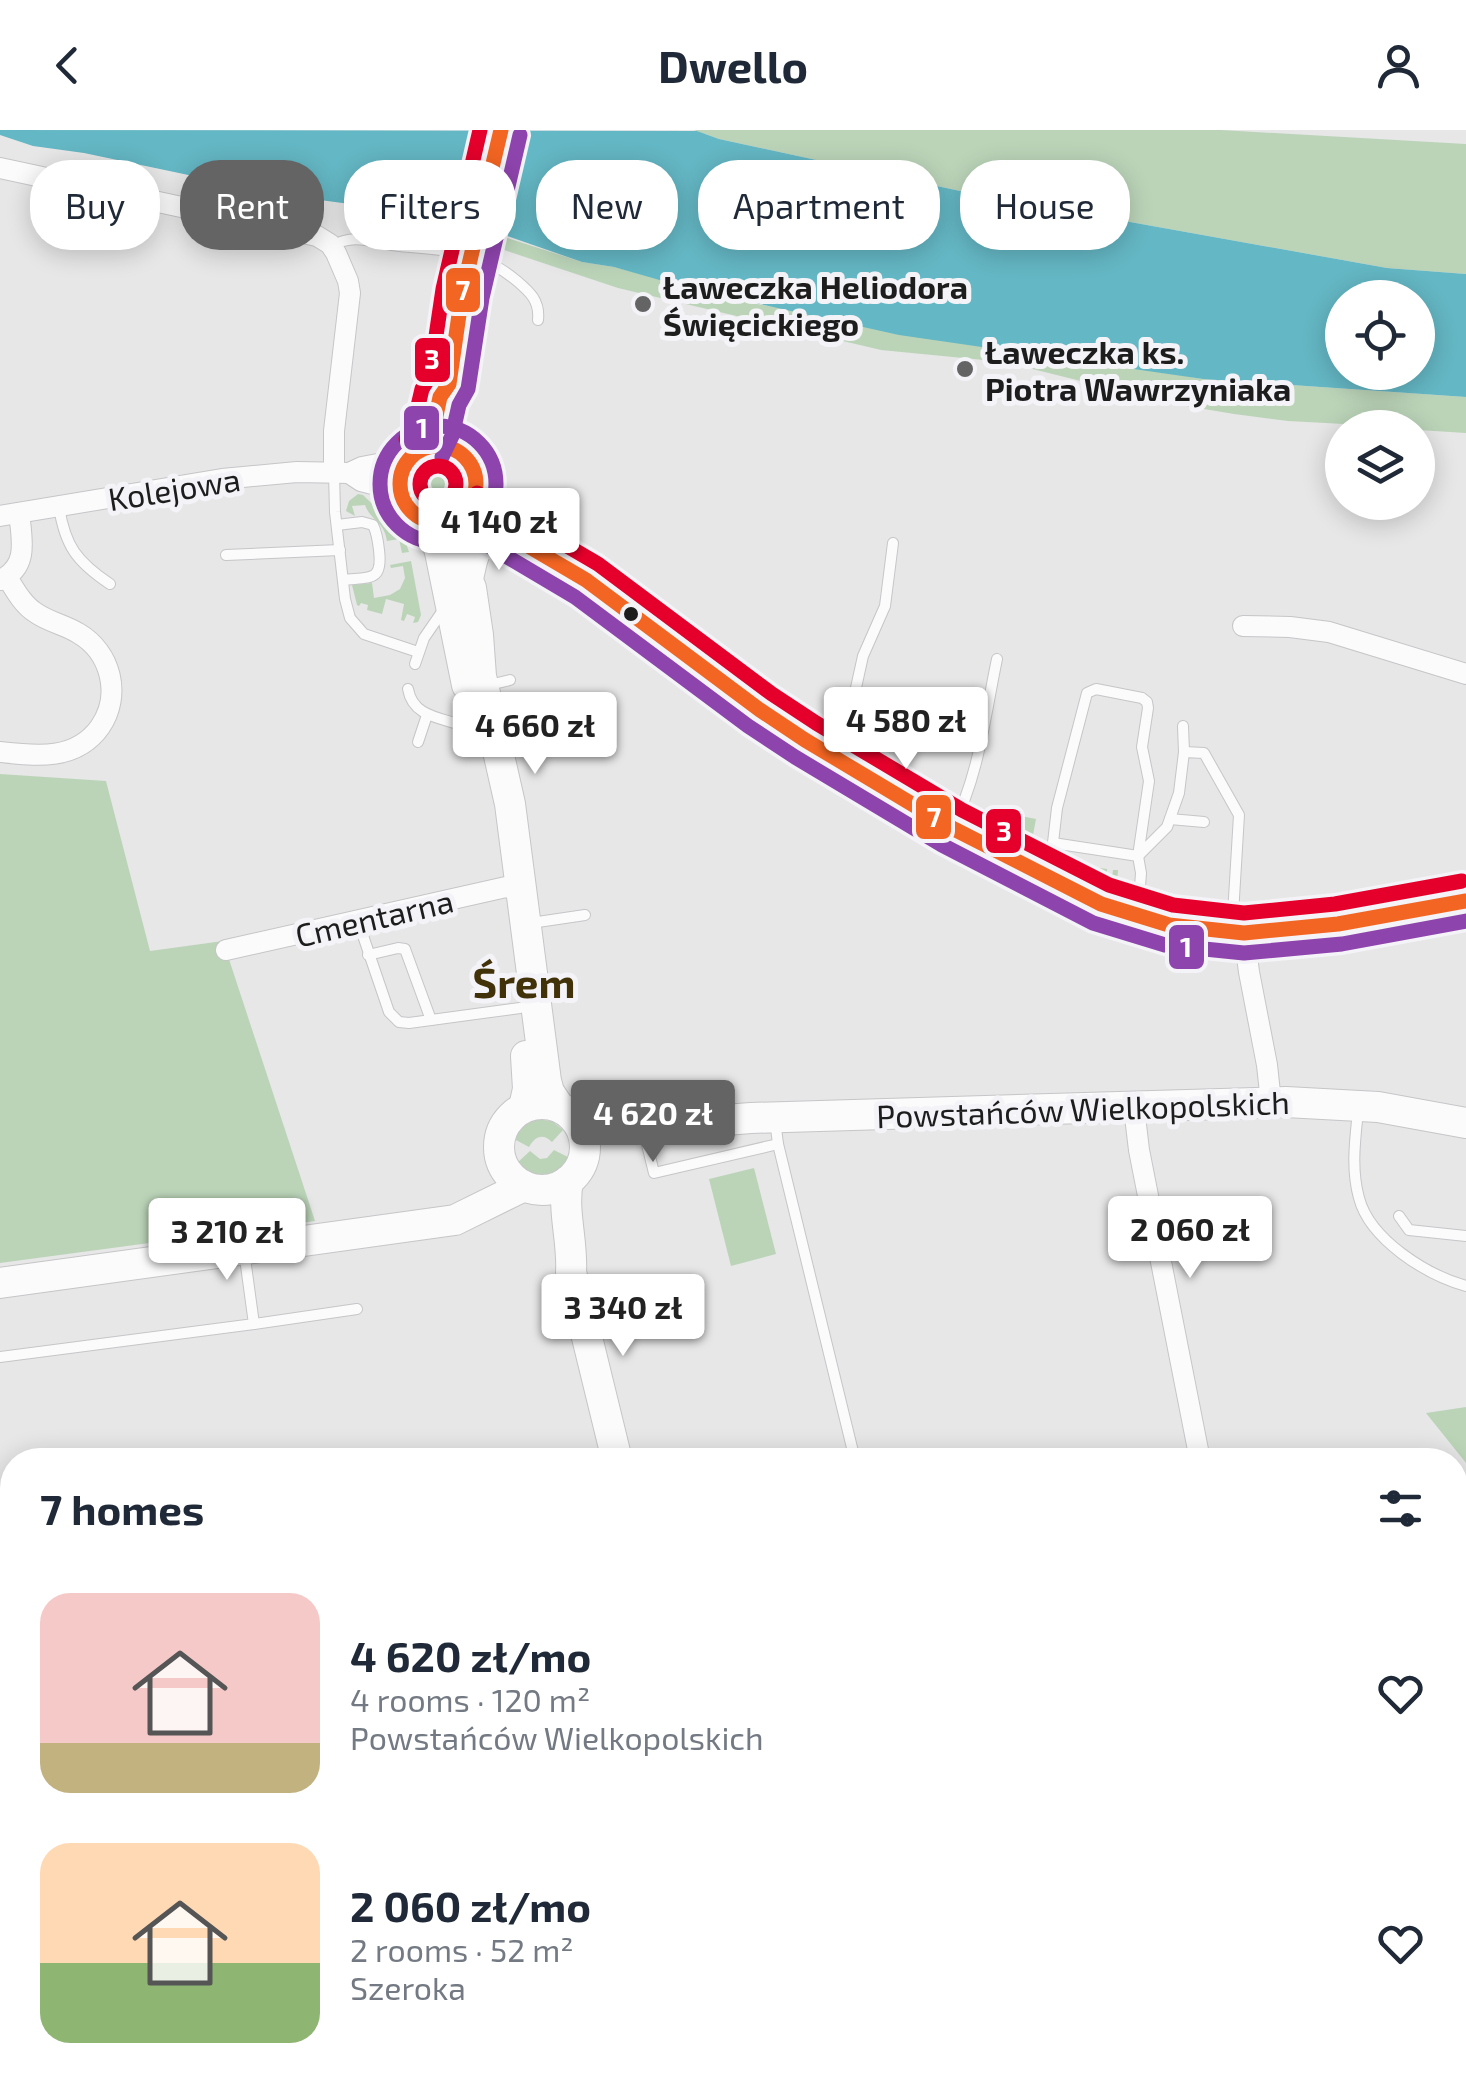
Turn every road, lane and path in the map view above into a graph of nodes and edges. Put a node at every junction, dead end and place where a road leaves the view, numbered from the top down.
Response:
1 (501, 130) edge
2 (0, 168) edge
3 (332, 246) junction
4 (538, 320) dead end
5 (449, 384) junction
6 (460, 452) junction
7 (417, 453) junction
8 (342, 472) junction
9 (477, 480) junction
10 (400, 491) junction
11 (58, 506) junction
12 (9, 514) edge
13 (463, 514) junction
14 (424, 520) junction
15 (337, 524) junction
16 (513, 536) junction
17 (893, 543) dead end
18 (340, 550) junction
19 (226, 555) dead end
20 (4, 579) edge
21 (343, 580) junction
22 (586, 580) junction
23 (110, 584) dead end
24 (460, 594) junction
25 (1243, 626) dead end
26 (996, 658) dead end
27 (1466, 674) edge
28 (408, 689) dead end
29 (427, 715) junction
30 (1183, 726) dead end
31 (479, 734) junction
32 (418, 742) dead end
33 (0, 752) edge
34 (1184, 752) junction
35 (833, 757) junction
36 (1170, 819) junction
37 (1204, 822) dead end
38 (952, 828) junction
39 (1053, 842) junction
40 (1138, 856) junction
41 (1045, 877) junction
42 (514, 889) junction
43 (1466, 901) edge
44 (585, 915) dead end
45 (1138, 917) junction
46 (358, 920) junction
47 (526, 924) junction
48 (1238, 932) junction
49 (220, 952) dead end
50 (368, 955) junction
51 (520, 1008) junction
52 (431, 1020) junction
53 (1271, 1102) junction
54 (1359, 1105) junction
55 (524, 1108) junction
56 (1134, 1108) junction
57 (569, 1116) junction
58 (698, 1122) junction
59 (1466, 1123) edge
60 (776, 1130) junction
61 (646, 1136) junction
62 (500, 1155) junction
63 (575, 1172) junction
64 (528, 1187) junction
65 (1399, 1216) dead end
66 (1415, 1218) dead end
67 (1431, 1220) dead end
68 (441, 1221) junction
69 (1446, 1221) dead end
70 (1462, 1231) edge
71 (1424, 1232) junction
72 (1440, 1234) junction
73 (244, 1251) junction
74 (571, 1272) junction
75 (0, 1284) edge
76 (1466, 1286) edge
77 (357, 1309) dead end
78 (254, 1324) junction
79 (0, 1356) edge
80 (614, 1448) edge
81 (852, 1448) edge
82 (1198, 1448) edge

1 - 5 street, bridge
2 - 3 street
3 - 4 lane
3 - 8 street
5 - 6 street
5 - 7 street
6 - 7 street
6 - 9 street
7 - 8 street, Kolejowa
7 - 10 street
8 - 10 street, Kolejowa
8 - 11 street, Kolejowa
8 - 15 lane
9 - 13 street
9 - 22 street
10 - 14 street
11 - 12 street, Kolejowa
11 - 23 lane
12 - 20 street
13 - 14 street
13 - 16 street
13 - 24 street
14 - 24 street
15 - 18 lane
15 - 21 lane
16 - 22 street
16 - 24 street
17 - 35 lane
18 - 19 lane
18 - 21 lane
20 - 33 street
21 - 24 lane
22 - 35 street
24 - 31 street
24 - 42 street
25 - 27 street
26 - 38 lane
28 - 29 lane
29 - 31 lane
29 - 32 lane
30 - 34 lane
31 - 42 street
34 - 36 lane
34 - 48 lane
35 - 38 street
36 - 37 lane
36 - 40 lane
38 - 41 street
39 - 40 lane
39 - 40 lane
39 - 41 lane
40 - 45 lane
41 - 45 street
42 - 46 street, Cmentarna
42 - 47 street
42 - 51 street
43 - 48 street
44 - 47 lane
45 - 48 street
46 - 49 street, Cmentarna
46 - 50 lane
47 - 57 street
48 - 53 street
50 - 52 lane
50 - 52 lane
51 - 52 lane
51 - 55 street
53 - 54 street, Powstańców Wielkopolskich
53 - 56 street, Powstańców Wielkopolskich
54 - 59 street, Powstańców Wielkopolskich
54 - 76 lane
55 - 57 street
55 - 62 street
56 - 60 street, Powstańców Wielkopolskich
56 - 82 street
57 - 58 street, Powstańców Wielkopolskich
57 - 63 street
58 - 60 street, Powstańców Wielkopolskich
58 - 61 street, Powstańców Wielkopolskich
60 - 61 lane
60 - 81 lane
61 - 63 street, Powstańców Wielkopolskich
62 - 64 street
62 - 68 street
63 - 64 street
63 - 74 street
64 - 68 street
64 - 74 street
65 - 71 lane
66 - 71 lane
67 - 72 lane
68 - 73 street
69 - 70 lane
70 - 72 lane
71 - 72 lane
73 - 75 street
73 - 78 lane
74 - 80 street
77 - 78 lane
78 - 79 lane

